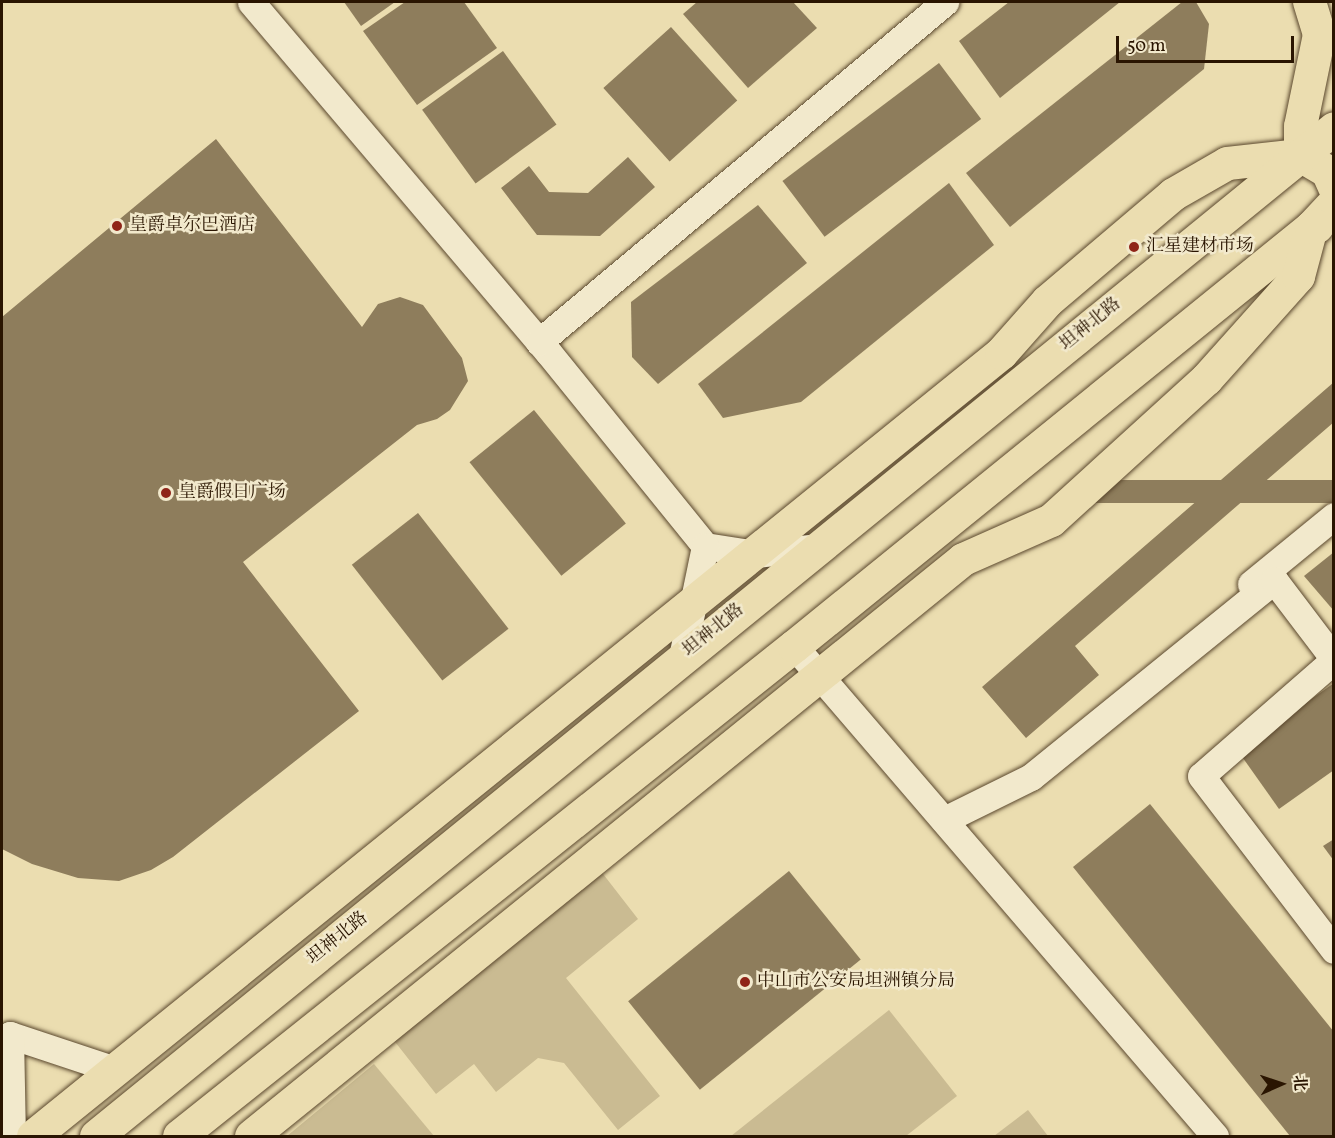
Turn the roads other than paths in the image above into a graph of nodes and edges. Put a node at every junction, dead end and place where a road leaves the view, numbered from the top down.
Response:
1 (250, 2) edge
2 (945, 2) edge
3 (1309, 2) edge
4 (1334, 128) edge
5 (1300, 155) junction
6 (1334, 187) edge
7 (1334, 202) edge
8 (1322, 225) edge
9 (539, 342) junction
10 (1334, 516) edge
11 (1334, 529) edge
12 (705, 546) junction
13 (817, 547) junction
14 (756, 554) junction
15 (1278, 576) junction
16 (694, 604) junction
17 (1334, 634) edge
18 (794, 646) junction
19 (682, 657) junction
20 (1334, 659) edge
21 (821, 675) junction
22 (1026, 780) junction
23 (944, 820) junction
24 (1334, 950) edge
25 (6, 1030) edge
26 (115, 1070) junction
27 (168, 1078) junction
28 (230, 1096) junction
29 (12, 1137) edge
30 (33, 1137) edge
31 (96, 1137) edge
32 (179, 1137) edge
33 (219, 1137) edge
34 (251, 1137) edge
35 (1215, 1137) edge

1 - 9 street
2 - 9 street
3 - 5 main road
4 - 5 main road, 坦神北路
5 - 6 main road
5 - 13 main road, 坦神北路
5 - 14 main road
7 - 8 main road
8 - 18 main road
8 - 21 main road
9 - 12 street
10 - 22 street
11 - 15 street
12 - 14 street
12 - 16 street
13 - 14 street
13 - 19 main road, 坦神北路
14 - 16 main road
15 - 17 street
15 - 20 street
15 - 22 street
16 - 19 street
16 - 26 main road
18 - 21 street
18 - 28 main road
19 - 27 main road, 坦神北路
20 - 24 street
21 - 23 street
21 - 34 main road
22 - 23 street
23 - 35 street
25 - 26 street
25 - 29 street
26 - 27 main road
26 - 30 main road
27 - 31 main road, 坦神北路
28 - 32 main road
28 - 33 main road

